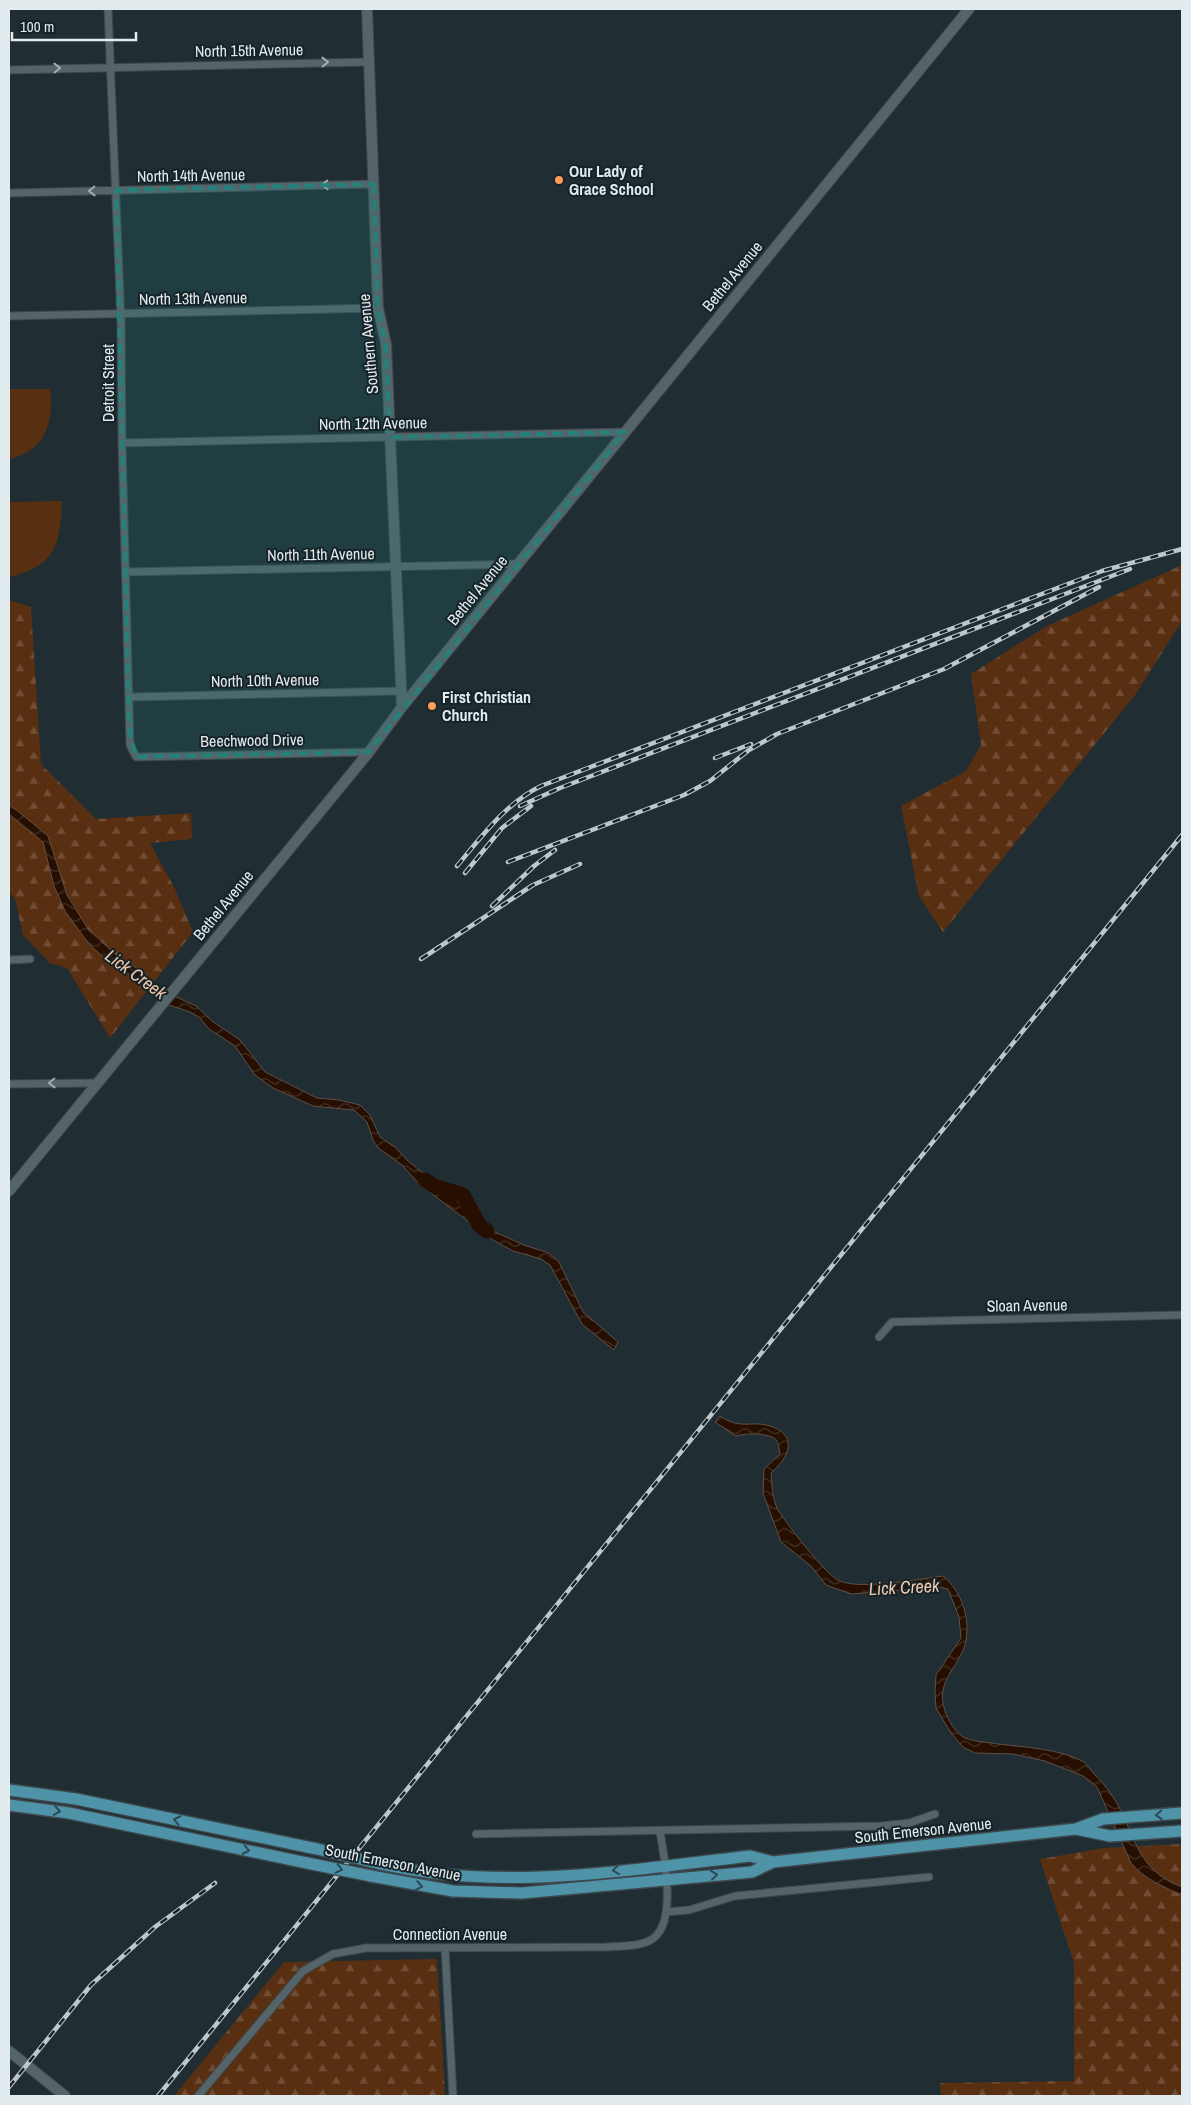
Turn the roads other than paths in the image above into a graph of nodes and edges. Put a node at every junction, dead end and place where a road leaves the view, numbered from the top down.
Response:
1 (108, 9) edge
2 (367, 9) edge
3 (969, 9) edge
4 (369, 62) junction
5 (110, 67) junction
6 (9, 70) edge
7 (374, 184) junction
8 (116, 190) junction
9 (9, 192) edge
10 (378, 308) junction
11 (121, 313) junction
12 (9, 316) edge
13 (626, 432) junction
14 (390, 437) junction
15 (122, 442) junction
16 (517, 564) junction
17 (396, 566) junction
18 (126, 572) junction
19 (401, 691) junction
20 (129, 698) junction
21 (402, 707) junction
22 (368, 752) junction
23 (136, 757) joint
24 (30, 959) dead end
25 (9, 960) edge
26 (96, 1083) junction
27 (9, 1084) edge
28 (9, 1191) edge
29 (1182, 1315) edge
30 (879, 1336) dead end
31 (9, 1790) edge
32 (9, 1805) edge
33 (1182, 1813) edge
34 (935, 1814) dead end
35 (1076, 1829) junction
36 (660, 1831) junction
37 (1182, 1831) edge
38 (476, 1834) dead end
39 (773, 1862) junction
40 (665, 1865) junction
41 (929, 1877) dead end
42 (665, 1881) junction
43 (666, 1912) junction
44 (445, 1948) junction
45 (9, 2051) edge
46 (65, 2096) edge
47 (198, 2096) edge
48 (453, 2096) edge

1 - 5 street, Detroit Street
2 - 4 street, Southern Avenue
3 - 13 street, Bethel Avenue
5 -> 4 street, North 15th Avenue
4 - 7 street, Southern Avenue
6 -> 5 street, North 15th Avenue
5 - 8 street, Detroit Street
7 -> 8 street, North 14th Avenue
7 - 10 street, Southern Avenue
8 -> 9 street, North 14th Avenue
8 - 11 street, Detroit Street
10 - 11 street, North 13th Avenue
10 - 14 street, Southern Avenue
11 - 12 street, North 13th Avenue
11 - 15 street, Detroit Street
13 - 14 street, North 12th Avenue
13 - 16 street, Bethel Avenue
14 - 15 street, North 12th Avenue
14 - 17 street, Southern Avenue
15 - 18 street, Detroit Street
16 - 17 street, North 11th Avenue
16 - 21 street, Bethel Avenue
17 - 18 street, North 11th Avenue
17 - 19 street, Southern Avenue
18 - 20 street, Detroit Street
19 - 20 street, North 10th Avenue
19 - 21 street, Southern Avenue
20 - 23 street, Detroit Street
21 - 22 street, Bethel Avenue
22 - 23 street, Beechwood Drive
22 - 26 street, Bethel Avenue
24 - 25 street
26 -> 27 street
26 - 28 street, Bethel Avenue
29 - 30 street, Sloan Avenue
40 -> 31 main road, South Emerson Avenue, bridge
32 -> 42 main road, South Emerson Avenue, bridge
33 -> 35 main road, South Emerson Avenue
34 - 36 street
35 - 37 main road, South Emerson Avenue
35 - 39 main road, South Emerson Avenue
36 - 38 street
36 - 40 street, Connection Avenue
39 - 40 main road, South Emerson Avenue
42 -> 39 main road, South Emerson Avenue
40 - 42 street, Connection Avenue
41 - 43 street
42 - 43 street, Connection Avenue
43 - 44 street, Connection Avenue
44 - 47 street, Connection Avenue
44 - 48 street
45 - 46 street

